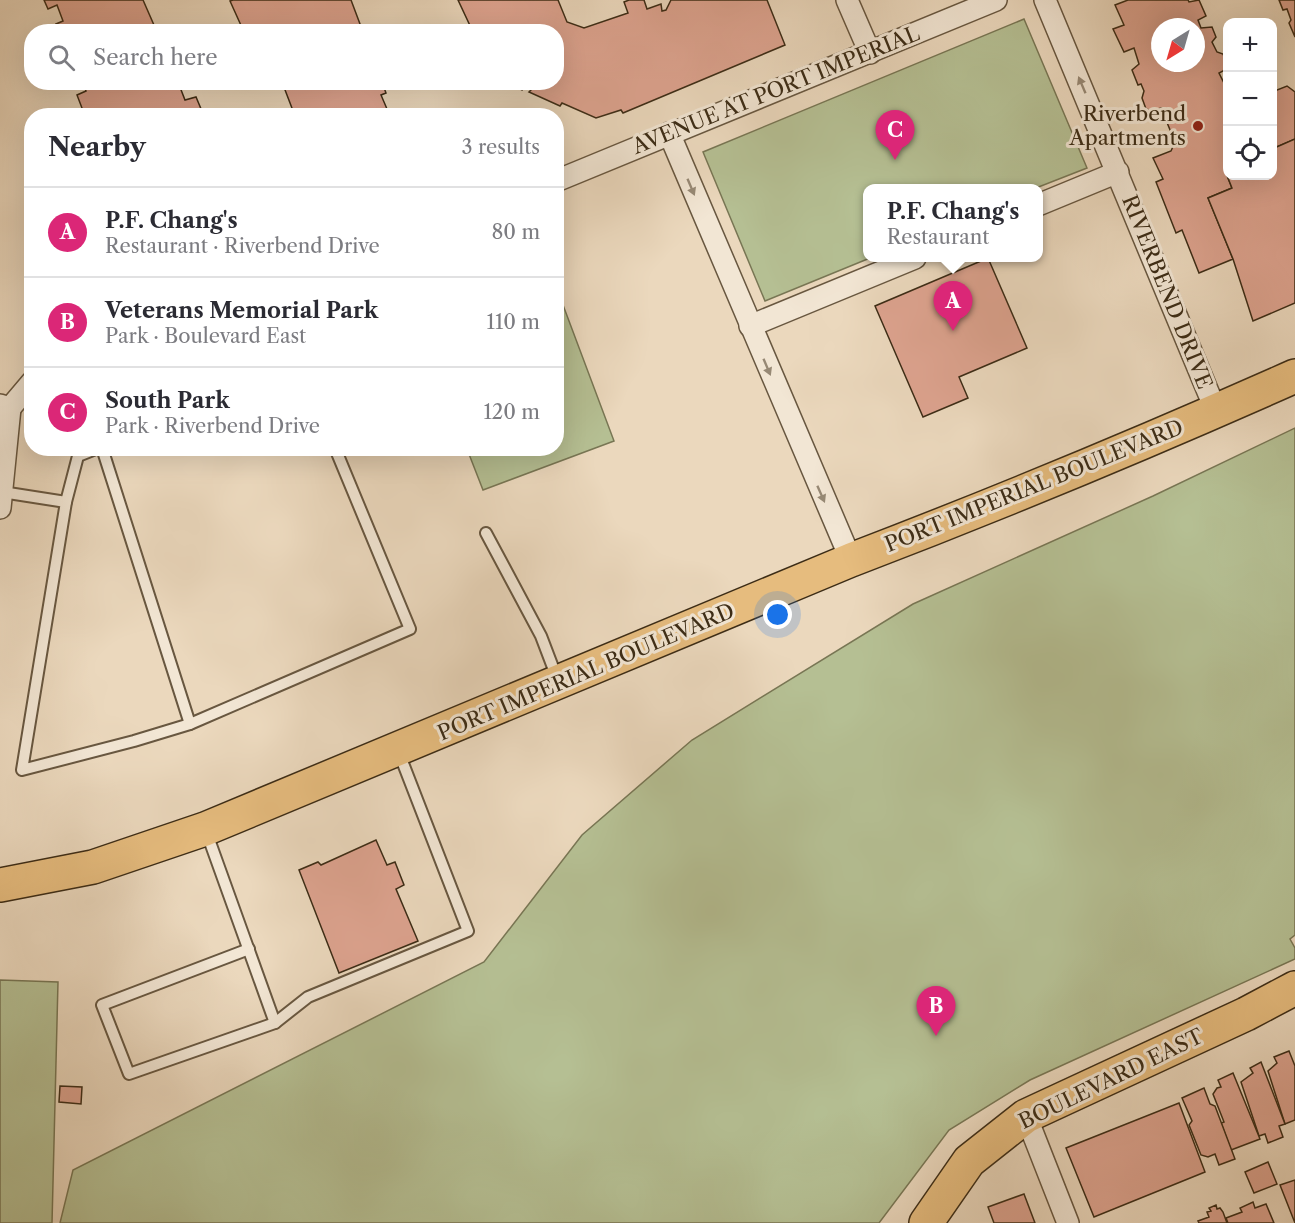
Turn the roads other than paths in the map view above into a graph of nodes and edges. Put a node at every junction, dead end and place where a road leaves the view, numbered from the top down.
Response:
1 (847, 0) edge
2 (996, 0) edge
3 (1045, 0) edge
4 (870, 53) junction
5 (669, 133) junction
6 (1118, 172) junction
7 (564, 178) edge
8 (1043, 203) edge
9 (905, 262) edge
10 (750, 326) junction
11 (1295, 376) edge
12 (24, 389) edge
13 (5, 406) edge
14 (1216, 411) junction
15 (78, 456) edge
16 (103, 456) edge
17 (338, 456) edge
18 (1, 500) edge
19 (66, 502) junction
20 (486, 533) dead end
21 (851, 560) junction
22 (559, 684) junction
23 (190, 724) junction
24 (398, 750) junction
25 (205, 830) junction
26 (0, 885) edge
27 (249, 949) junction
28 (1295, 988) edge
29 (275, 1023) junction
30 (1026, 1116) junction
31 (926, 1223) edge
32 (1068, 1223) edge

1 - 4 street
2 - 4 street, AVENUE AT PORT IMPERIAL
6 -> 3 street, RIVERBEND DRIVE
4 - 5 street, AVENUE AT PORT IMPERIAL
5 - 7 street, AVENUE AT PORT IMPERIAL
5 -> 10 street
6 - 8 street, RIVERBEND DRIVE
6 - 14 street, RIVERBEND DRIVE
9 - 10 street
10 -> 21 street
11 - 14 main road, PORT IMPERIAL BOULEVARD
12 - 13 street
13 - 18 street
14 - 21 main road, PORT IMPERIAL BOULEVARD
15 - 19 lane
16 - 23 lane
17 - 23 lane
18 - 19 lane
19 - 23 lane
20 - 22 lane
21 - 22 main road, PORT IMPERIAL BOULEVARD
22 - 24 main road, PORT IMPERIAL BOULEVARD
24 - 25 main road, PORT IMPERIAL BOULEVARD
24 - 29 lane
25 - 26 main road, PORT IMPERIAL BOULEVARD
25 - 27 lane
27 - 29 lane
27 - 29 lane
28 - 30 main road, BOULEVARD EAST
30 - 31 main road, BOULEVARD EAST
30 - 32 street

